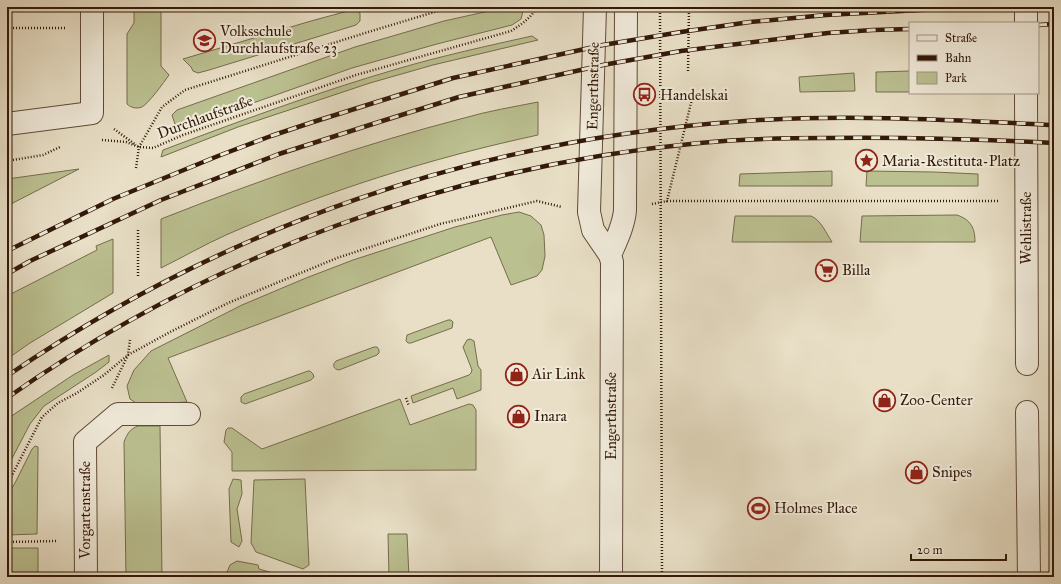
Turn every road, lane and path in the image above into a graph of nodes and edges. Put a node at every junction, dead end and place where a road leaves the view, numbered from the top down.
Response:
1 (451, 7) edge
2 (537, 7) edge
3 (595, 7) edge
4 (626, 7) edge
5 (660, 7) edge
6 (1026, 7) edge
7 (689, 8) dead end
8 (92, 18) edge
9 (1026, 22) edge
10 (7, 28) edge
11 (688, 71) dead end
12 (1026, 94) edge
13 (692, 99) dead end
14 (7, 124) edge
15 (99, 140) dead end
16 (64, 145) dead end
17 (139, 148) junction
18 (7, 161) edge
19 (136, 168) dead end
20 (667, 201) junction
21 (1026, 201) junction
22 (661, 202) junction
23 (625, 210) junction
24 (589, 212) junction
25 (138, 229) dead end
26 (610, 255) junction
27 (138, 276) dead end
28 (130, 340) dead end
29 (128, 355) junction
30 (1027, 364) dead end
31 (111, 390) dead end
32 (406, 398) dead end
33 (408, 406) dead end
34 (1027, 412) dead end
35 (189, 414) dead end
36 (7, 485) edge
37 (86, 541) junction
38 (7, 542) edge
39 (86, 577) edge
40 (611, 577) edge
41 (662, 577) edge
42 (1029, 577) edge

1 - 17 path, Durchlaufstraße
2 - 17 path, Durchlaufstraße
3 - 24 street, Engerthstraße
4 - 23 street, Engerthstraße
5 - 22 path
6 - 9 street
7 - 11 path
8 - 10 path
8 - 14 street
12 - 21 street, Wehlistraße
13 - 20 path
15 - 17 path
16 - 18 path
17 - 19 path
20 - 21 path
20 - 22 path
21 - 30 street, Wehlistraße
22 - 23 path
22 - 41 path
23 - 26 street, Engerthstraße
24 - 26 street, Engerthstraße
24 - 29 path
25 - 27 path
26 - 40 street, Engerthstraße
28 - 29 path
29 - 31 path
29 - 36 path
32 - 33 path
34 - 42 street
35 - 37 street, Vorgartenstraße
37 - 38 path
37 - 39 street, Vorgartenstraße

